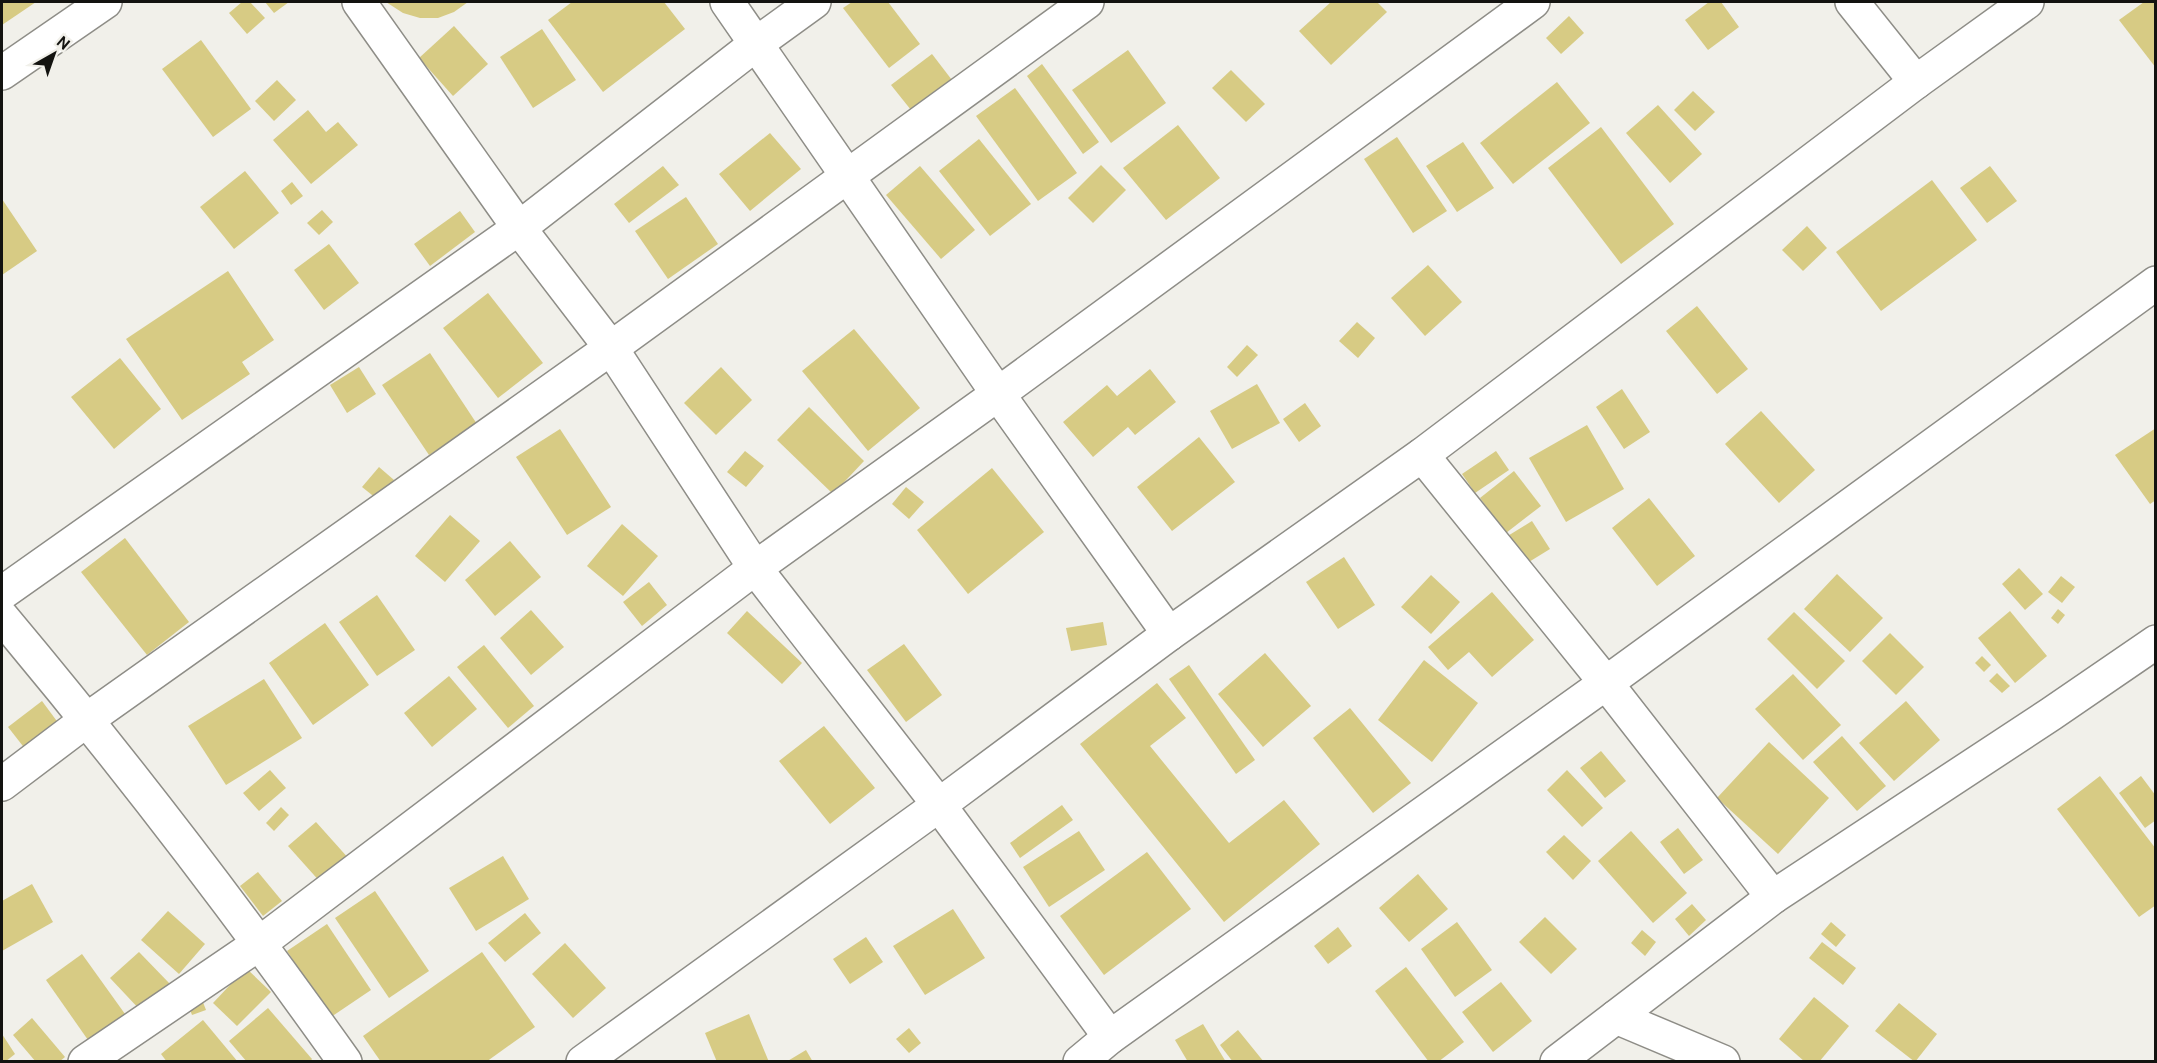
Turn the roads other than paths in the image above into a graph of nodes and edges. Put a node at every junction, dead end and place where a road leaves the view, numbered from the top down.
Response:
1 (105, 2) edge
2 (359, 2) edge
3 (727, 2) edge
4 (814, 2) edge
5 (1087, 2) edge
6 (1533, 2) edge
7 (1852, 2) edge
8 (2027, 2) edge
9 (756, 44) junction
10 (2, 73) edge
11 (1916, 82) junction
12 (848, 176) junction
13 (519, 228) junction
14 (2156, 283) edge
15 (611, 348) junction
16 (998, 394) junction
17 (1422, 455) junction
18 (755, 568) junction
19 (2, 592) edge
20 (2, 616) edge
21 (1169, 634) junction
22 (2156, 642) edge
23 (1606, 683) junction
24 (87, 719) junction
25 (2, 784) edge
26 (939, 805) junction
27 (1773, 897) junction
28 (260, 943) junction
29 (1616, 1017) junction
30 (1110, 1037) junction
31 (85, 1062) edge
32 (345, 1062) edge
33 (583, 1062) edge
34 (1080, 1062) edge
35 (1557, 1062) edge
36 (1723, 1062) edge

1 - 10 street
2 - 13 street
3 - 9 street
4 - 9 street
5 - 12 street
6 - 16 street
7 - 11 street
8 - 11 street
9 - 12 street
9 - 13 street
11 - 17 street
12 - 15 street
12 - 16 street
13 - 15 street
13 - 19 street
14 - 23 street
15 - 18 street
15 - 24 street
16 - 18 street
16 - 21 street
17 - 21 street
17 - 23 street
18 - 26 street
18 - 28 street
20 - 24 street
21 - 26 street
22 - 27 street
23 - 27 street
23 - 30 street
24 - 25 street
24 - 28 street
26 - 30 street
26 - 33 street
27 - 29 street
28 - 31 street
28 - 32 street
29 - 35 street
29 - 36 street
30 - 34 street

